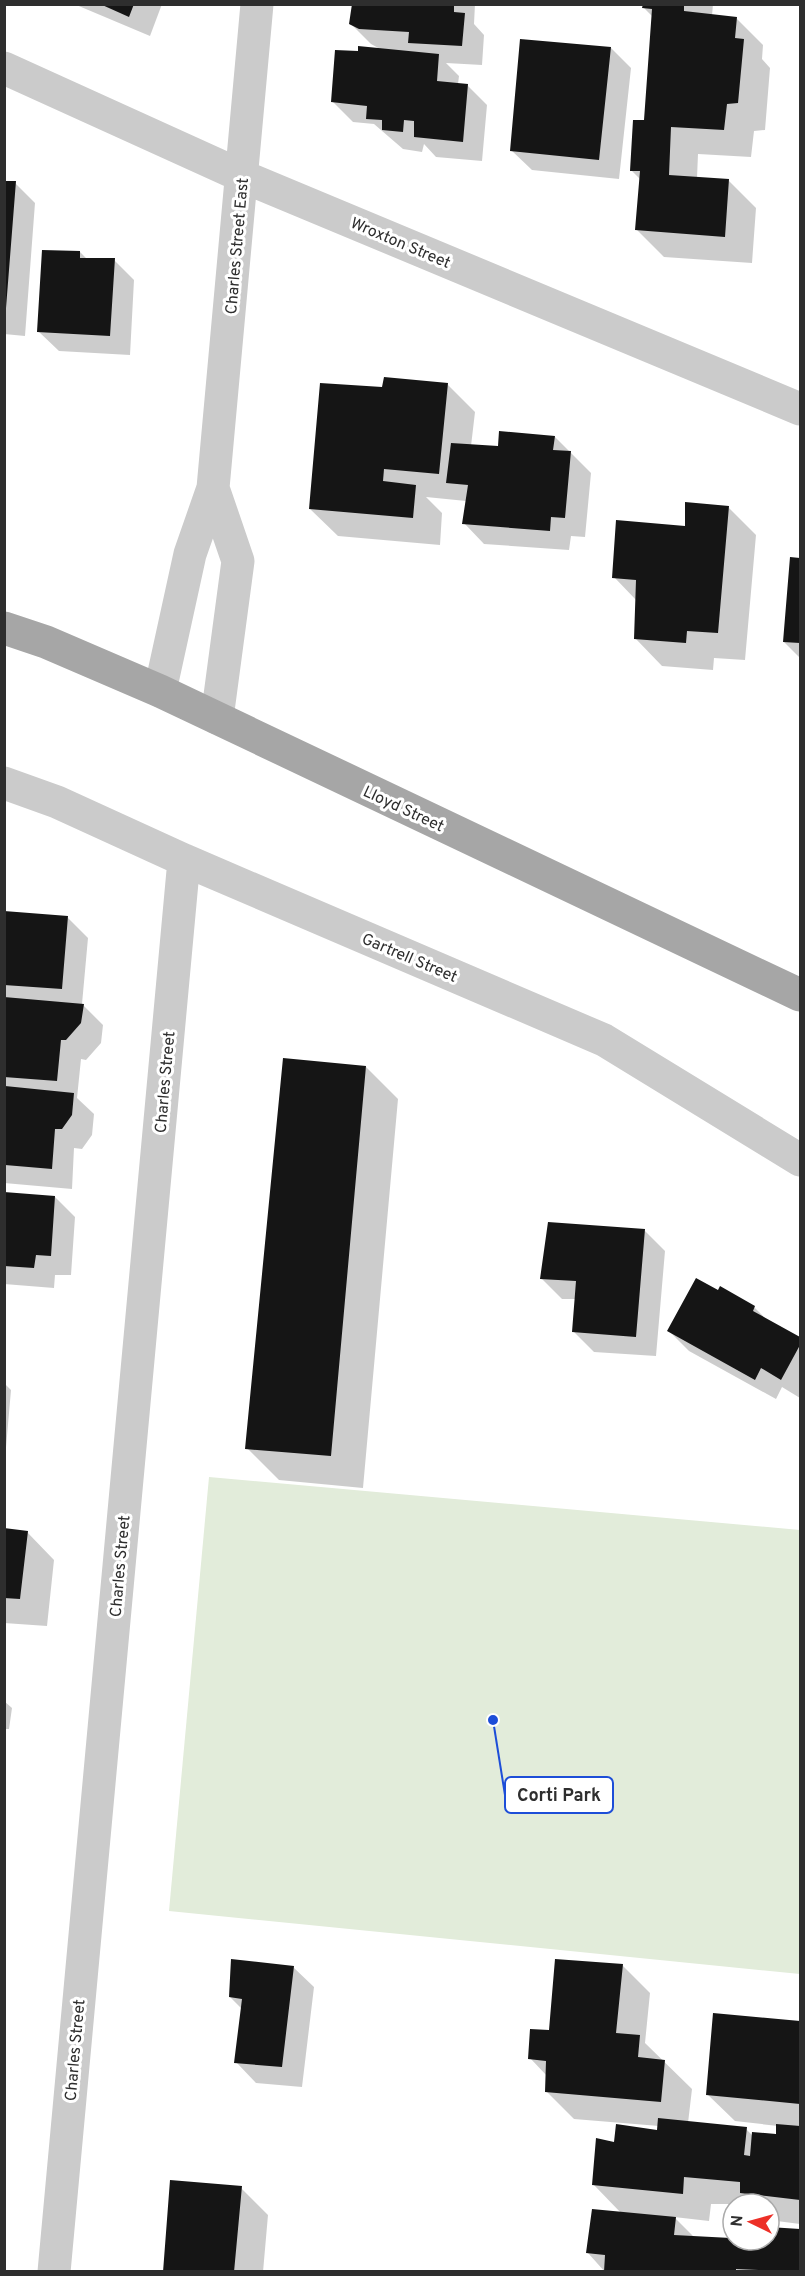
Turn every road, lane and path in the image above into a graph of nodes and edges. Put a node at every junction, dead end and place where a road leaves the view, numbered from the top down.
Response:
1 (257, 4) edge
2 (4, 68) edge
3 (242, 176) junction
4 (801, 410) edge
5 (213, 488) junction
6 (4, 628) edge
7 (160, 691) junction
8 (217, 718) junction
9 (4, 783) edge
10 (184, 860) junction
11 (801, 995) edge
12 (801, 1160) edge
13 (54, 2271) edge

1 - 3 street, Charles Street East
2 - 3 street, Wroxton Street
3 - 4 street, Wroxton Street
3 - 5 street, Charles Street East
5 - 7 street, Charles Street East
5 - 8 street, Charles Street East
6 - 7 main road, Lloyd Street
7 - 8 main road, Lloyd Street
8 - 11 main road, Lloyd Street
9 - 10 street, Gartrell Street
10 - 12 street, Gartrell Street
10 - 13 street, Charles Street

